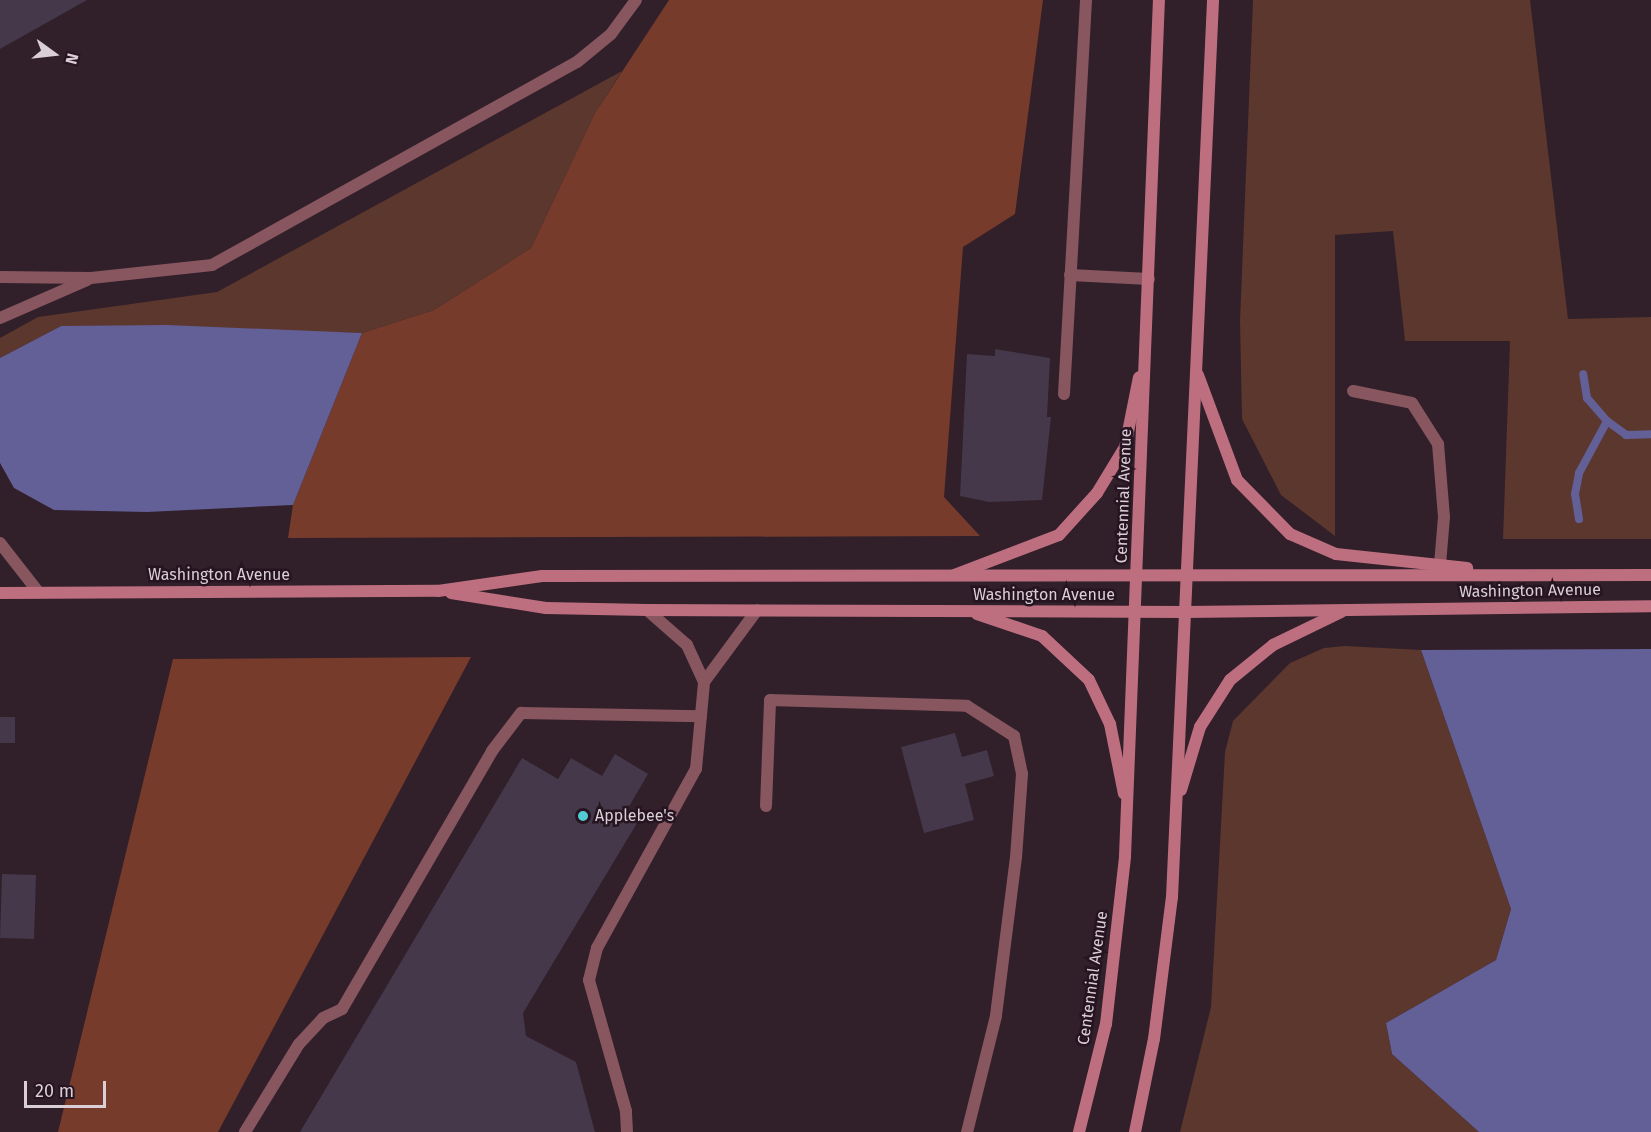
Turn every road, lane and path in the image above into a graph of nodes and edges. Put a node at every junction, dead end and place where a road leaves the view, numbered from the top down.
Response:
1 (636, 0) edge
2 (1086, 0) edge
3 (1159, 0) edge
4 (1214, 0) edge
5 (1071, 275) junction
6 (0, 277) edge
7 (91, 278) junction
8 (1149, 279) junction
9 (0, 318) edge
10 (1147, 334) junction
11 (1196, 369) junction
12 (1353, 391) dead end
13 (1064, 394) dead end
14 (0, 543) edge
15 (1440, 565) junction
16 (1518, 574) junction
17 (1651, 575) edge
18 (945, 578) junction
19 (1137, 579) junction
20 (1186, 579) junction
21 (438, 591) junction
22 (0, 593) edge
23 (39, 593) junction
24 (1651, 606) edge
25 (647, 610) junction
26 (757, 610) junction
27 (1346, 610) junction
28 (967, 611) junction
29 (1138, 612) junction
30 (1185, 612) junction
31 (704, 682) junction
32 (701, 716) junction
33 (766, 806) dead end
34 (1176, 808) junction
35 (1127, 813) junction
36 (245, 1132) edge
37 (627, 1132) edge
38 (967, 1132) edge
39 (1079, 1132) edge
40 (1135, 1132) edge

1 - 7 lane
2 - 5 lane
3 - 8 main road, Centennial Avenue
4 - 11 main road
5 - 8 lane
5 - 13 lane
6 - 7 lane
7 - 9 lane
8 - 10 main road, Centennial Avenue
10 - 18 main road
10 - 19 main road, Centennial Avenue
11 - 15 main road
11 - 20 main road
12 - 15 lane
14 - 23 lane
15 - 16 main road
16 - 17 main road, Washington Avenue
16 - 20 main road, Washington Avenue
18 - 19 main road, Washington Avenue
18 - 21 main road, Washington Avenue
19 - 20 main road, Washington Avenue
19 - 29 main road, Centennial Avenue
20 - 30 main road
21 - 23 main road, Washington Avenue
21 - 25 main road, Washington Avenue
22 - 23 main road, Washington Avenue
24 - 27 main road, Washington Avenue
25 - 26 main road, Washington Avenue
25 - 31 lane
26 - 28 main road, Washington Avenue
26 - 31 lane
27 - 30 main road, Washington Avenue
27 - 34 main road
28 - 29 main road, Washington Avenue
28 - 35 main road
29 - 30 main road, Washington Avenue
29 - 35 main road, Centennial Avenue
30 - 34 main road
31 - 32 lane
32 - 36 lane
32 - 37 lane
33 - 38 lane
34 - 40 main road
35 - 39 main road, Centennial Avenue

